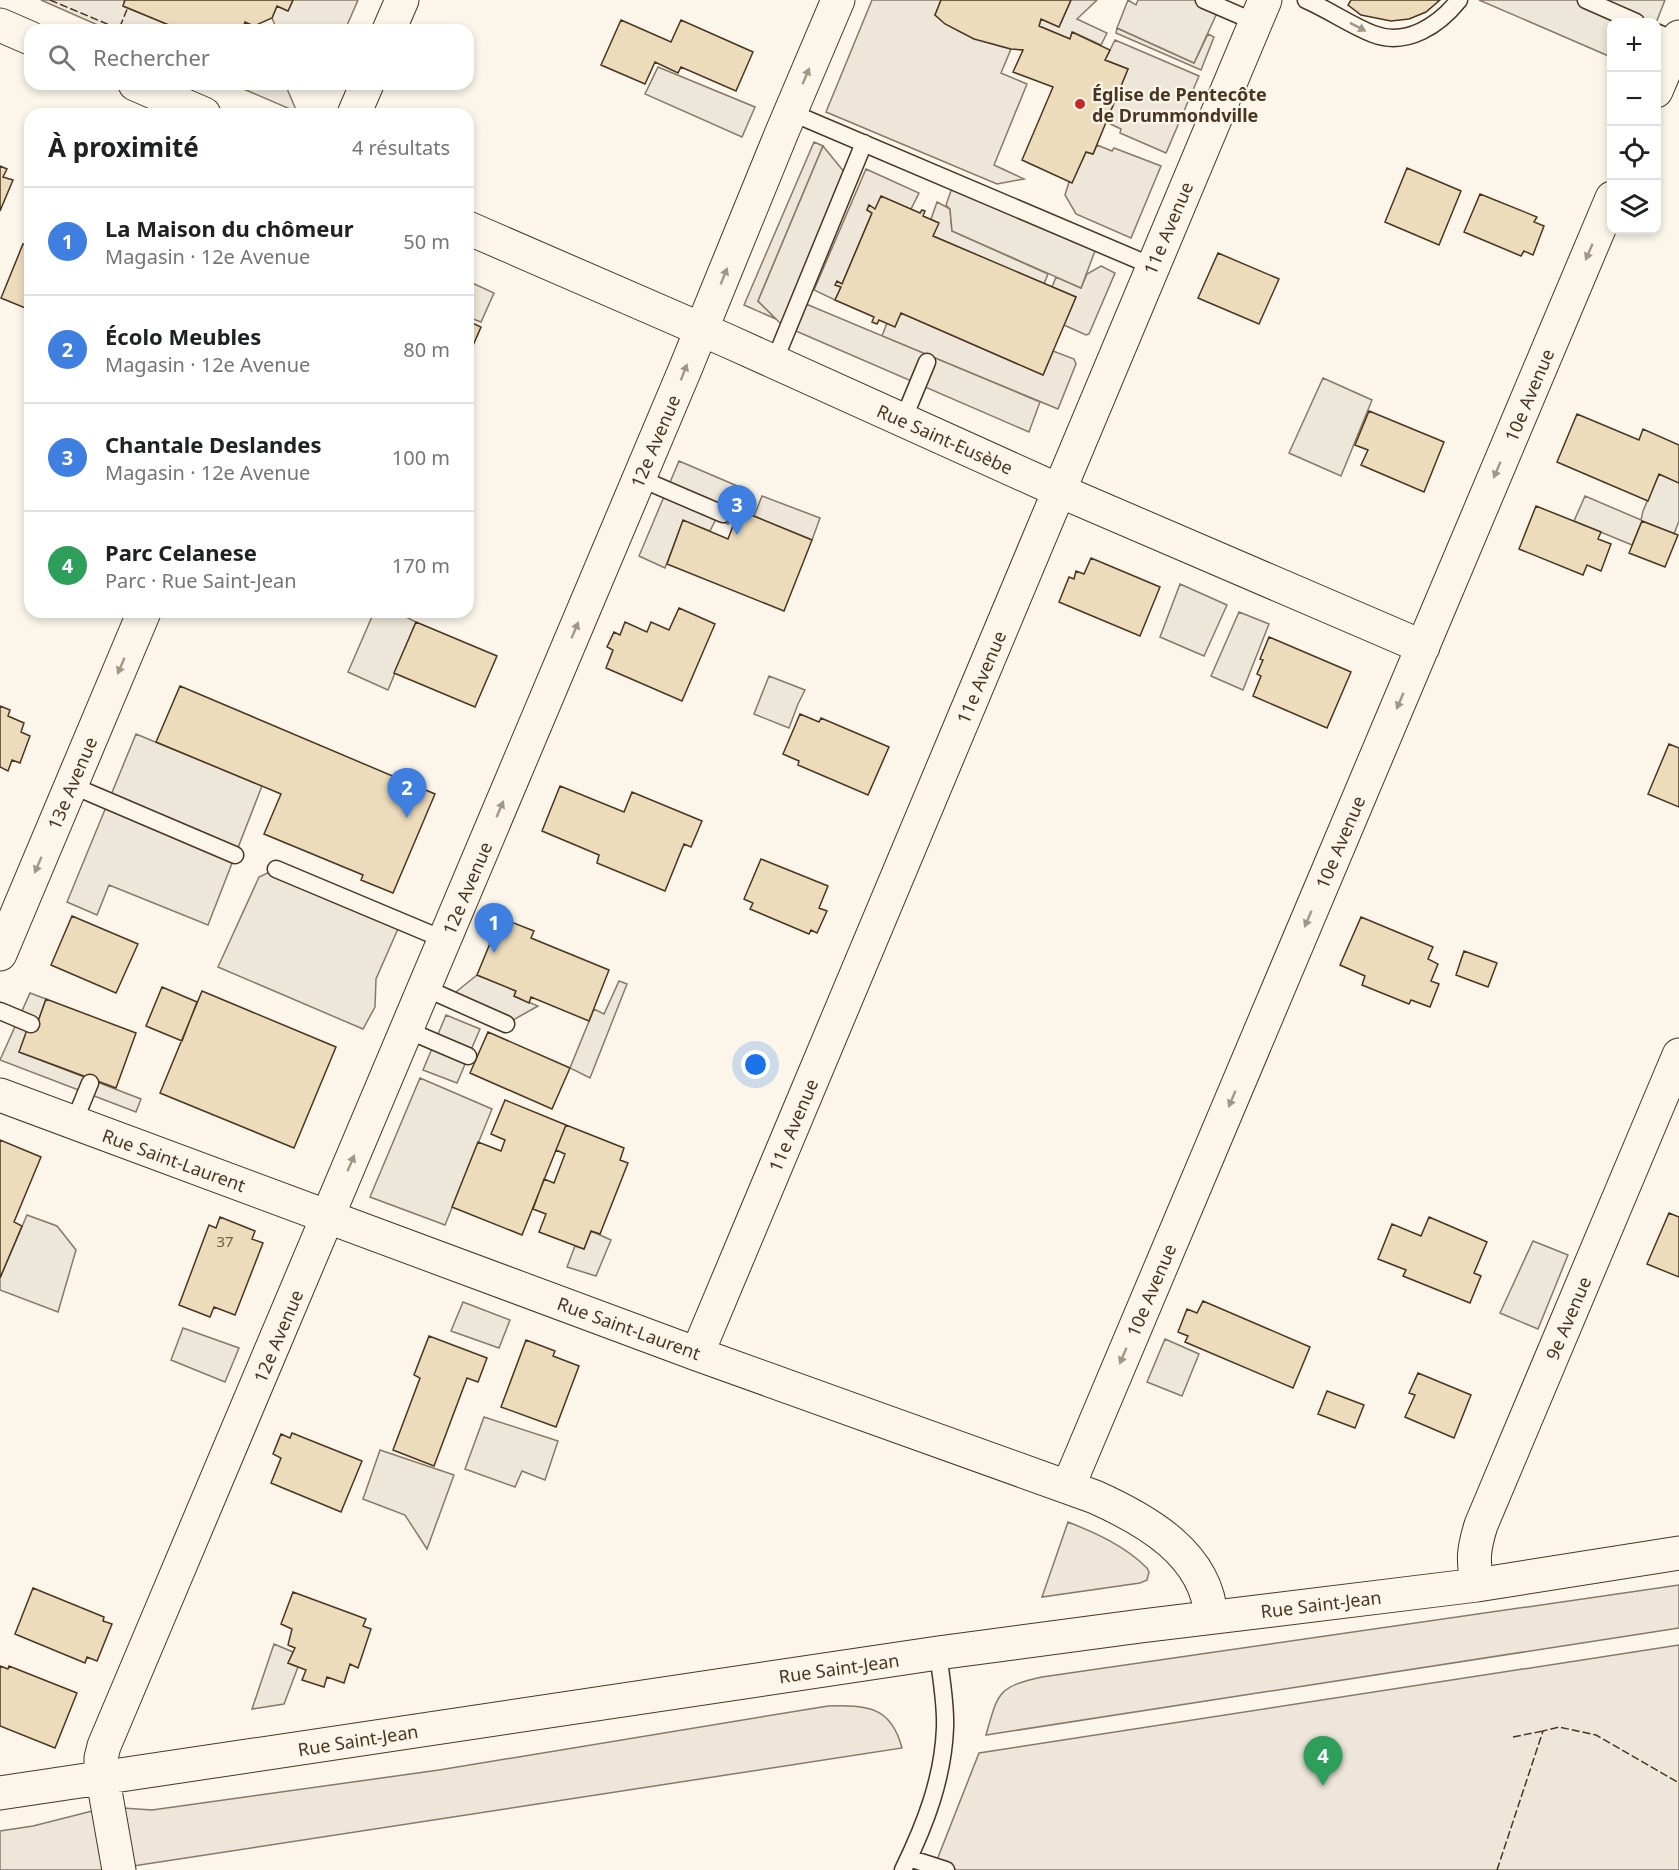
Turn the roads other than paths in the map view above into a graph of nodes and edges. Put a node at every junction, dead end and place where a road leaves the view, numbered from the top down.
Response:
1 (402, 0) edge
2 (838, 0) edge
3 (1204, 0) edge
4 (1306, 0) edge
5 (1459, 0) edge
6 (1586, 0) edge
7 (1260, 11) edge
8 (1627, 18) edge
9 (392, 24) edge
10 (0, 25) edge
11 (24, 35) edge
12 (1671, 37) edge
13 (1661, 72) edge
14 (149, 90) edge
15 (364, 90) edge
16 (190, 108) edge
17 (357, 108) edge
18 (790, 112) junction
19 (864, 143) junction
20 (1607, 208) edge
21 (474, 231) edge
22 (1152, 266) junction
23 (702, 330) junction
24 (774, 362) junction
25 (927, 362) dead end
26 (903, 420) junction
27 (639, 478) junction
28 (1060, 491) junction
29 (723, 514) dead end
30 (141, 618) edge
31 (1423, 647) junction
32 (71, 785) junction
33 (235, 855) dead end
34 (276, 869) dead end
35 (445, 940) junction
36 (0, 954) edge
37 (424, 988) junction
38 (0, 1011) edge
39 (31, 1024) dead end
40 (506, 1024) dead end
41 (407, 1030) junction
42 (1679, 1055) edge
43 (468, 1056) dead end
44 (90, 1083) dead end
45 (0, 1095) edge
46 (74, 1122) junction
47 (328, 1217) junction
48 (698, 1354) junction
49 (1068, 1487) junction
50 (1679, 1554) edge
51 (1477, 1585) junction
52 (1211, 1617) junction
53 (938, 1653) junction
54 (103, 1777) junction
55 (0, 1793) edge
56 (906, 1864) edge
57 (119, 1870) edge
58 (946, 1870) edge

1 - 9 street
18 -> 2 street, 12e Avenue
3 - 7 lane
4 -> 5 lane
6 - 8 lane
7 - 22 street, 11e Avenue
10 - 11 street
12 - 13 street
14 - 16 street
15 - 17 street
18 - 19 lane
23 -> 18 street, 12e Avenue
19 - 22 lane
19 - 24 lane
20 -> 31 street, 10e Avenue
21 - 23 street, Rue Saint-Eusèbe
22 - 28 street, 11e Avenue
23 - 24 street, Rue Saint-Eusèbe
27 -> 23 street, 12e Avenue
24 - 26 street, Rue Saint-Eusèbe
25 - 26 lane
26 - 28 street, Rue Saint-Eusèbe
27 - 29 lane
35 -> 27 street, 12e Avenue
28 - 31 street, Rue Saint-Eusèbe
28 - 48 street, 11e Avenue
30 -> 32 street, 13e Avenue
31 -> 49 street, 10e Avenue
32 - 33 lane
32 -> 36 street, 13e Avenue
34 - 35 lane
35 - 37 street, 12e Avenue
37 - 40 lane
37 - 41 street, 12e Avenue
38 - 39 lane
41 - 43 lane
47 -> 41 street, 12e Avenue
42 - 51 street, 9e Avenue
44 - 46 lane
45 - 46 street, Rue Saint-Laurent
46 - 47 street, Rue Saint-Laurent
47 - 48 street, Rue Saint-Laurent
47 - 54 street, 12e Avenue
48 - 49 street, Rue Saint-Laurent
49 - 52 street, Rue Saint-Laurent
50 - 51 street, Rue Saint-Jean
51 - 52 street, Rue Saint-Jean
52 - 53 street, Rue Saint-Jean
53 - 54 street, Rue Saint-Jean
53 - 56 lane
54 - 55 street, Rue Saint-Jean
54 - 57 street, 12e Avenue
56 - 58 lane

